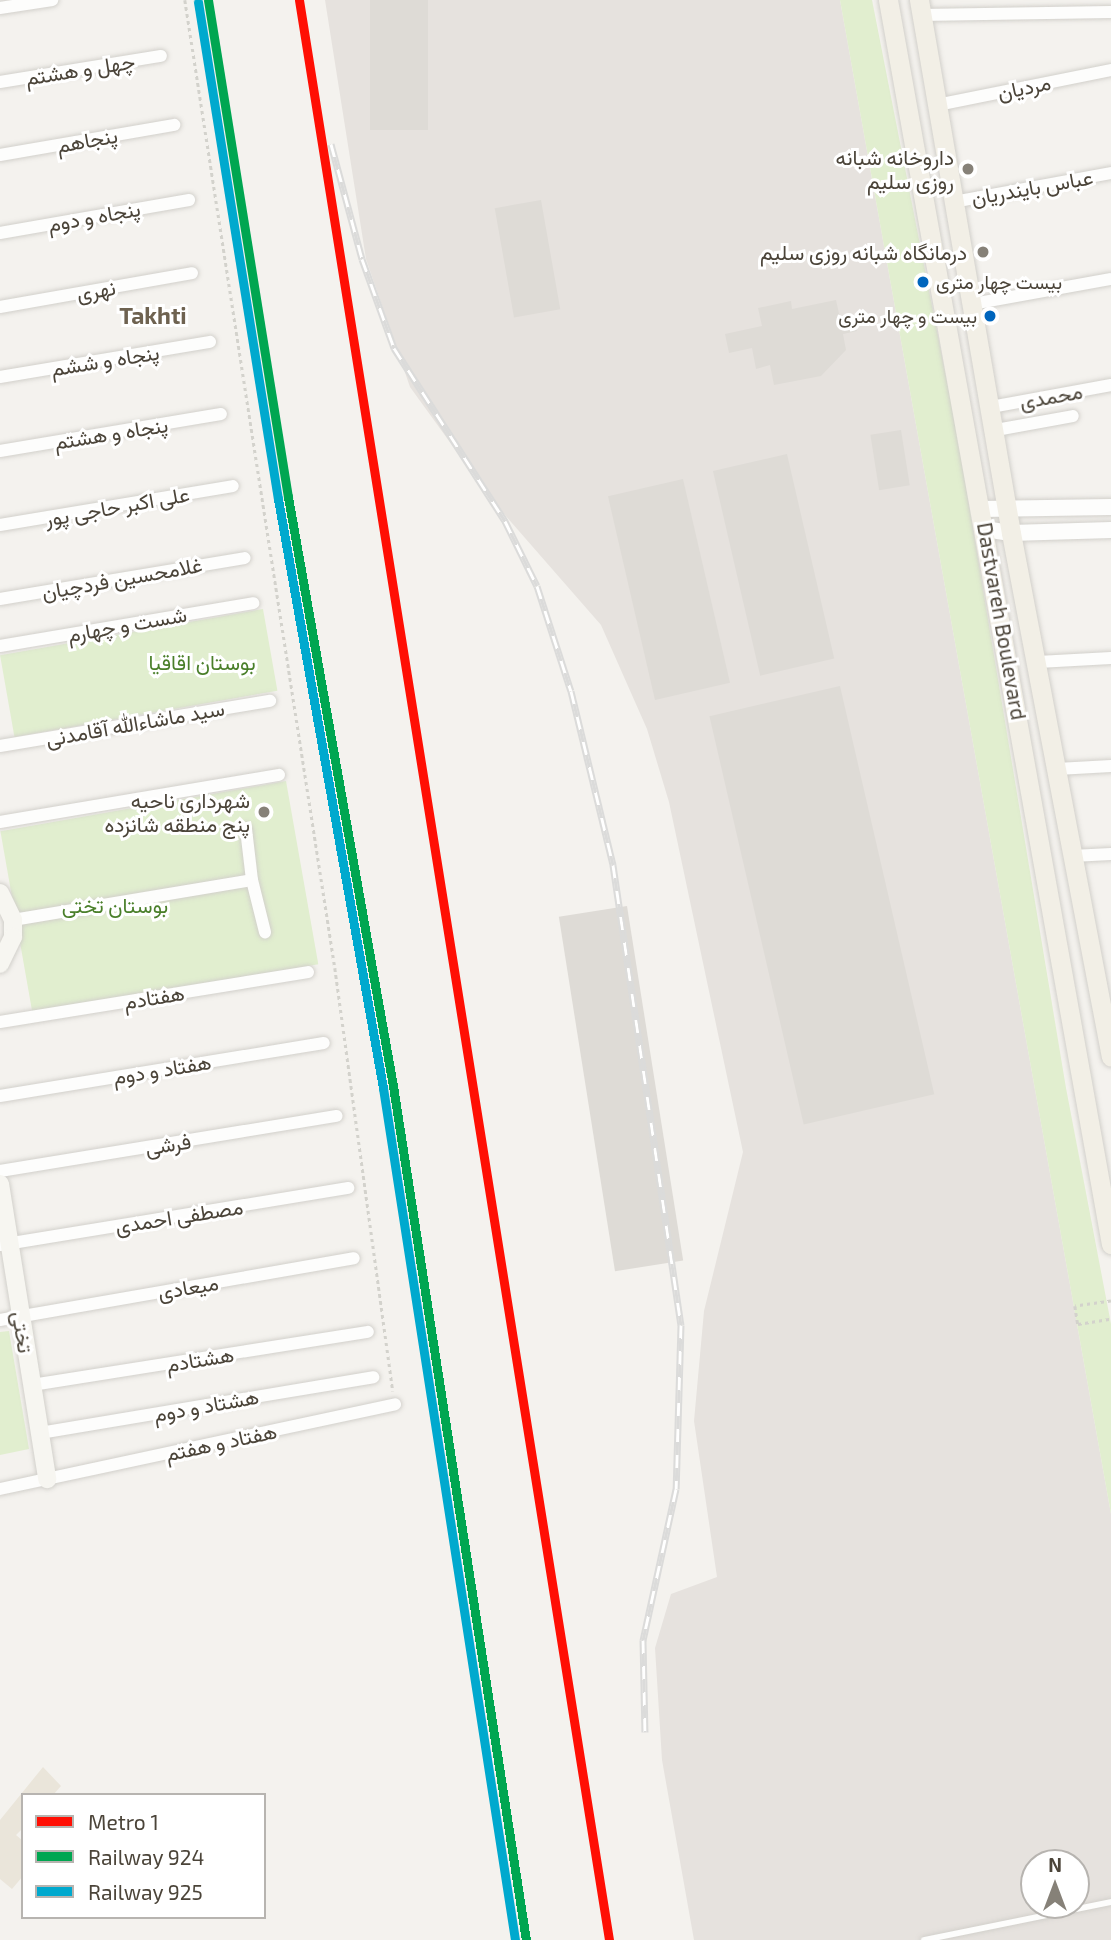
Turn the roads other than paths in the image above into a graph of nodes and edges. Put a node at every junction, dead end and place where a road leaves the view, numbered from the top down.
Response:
1 (52, 0) edge
2 (888, 0) edge
3 (0, 8) edge
4 (920, 8) edge
5 (1111, 12) edge
6 (161, 57) dead end
7 (1111, 70) edge
8 (0, 82) edge
9 (937, 105) junction
10 (174, 125) dead end
11 (0, 155) edge
12 (1111, 173) edge
13 (188, 200) dead end
14 (953, 202) junction
15 (0, 233) edge
16 (192, 273) dead end
17 (1111, 279) edge
18 (972, 304) junction
19 (0, 307) edge
20 (210, 342) dead end
21 (0, 377) edge
22 (1111, 385) edge
23 (991, 407) junction
24 (221, 414) dead end
25 (1073, 416) dead end
26 (996, 430) junction
27 (0, 451) edge
28 (233, 486) dead end
29 (1111, 507) edge
30 (982, 509) junction
31 (1008, 509) junction
32 (0, 525) edge
33 (985, 529) junction
34 (1111, 530) edge
35 (1011, 533) junction
36 (245, 558) dead end
37 (0, 599) edge
38 (253, 603) dead end
39 (0, 646) edge
40 (1111, 658) edge
41 (1038, 662) junction
42 (270, 701) dead end
43 (0, 746) edge
44 (1111, 766) edge
45 (1057, 769) junction
46 (279, 775) dead end
47 (0, 822) edge
48 (246, 829) dead end
49 (1111, 854) edge
50 (1072, 856) junction
51 (252, 880) junction
52 (0, 893) edge
53 (13, 920) junction
54 (265, 932) dead end
55 (0, 964) edge
56 (308, 972) dead end
57 (0, 1022) edge
58 (324, 1042) dead end
59 (1111, 1057) edge
60 (0, 1096) edge
61 (337, 1116) dead end
62 (0, 1171) edge
63 (0, 1184) edge
64 (348, 1188) dead end
65 (5, 1244) edge
66 (1111, 1244) edge
67 (354, 1258) dead end
68 (21, 1316) junction
69 (0, 1320) edge
70 (368, 1332) dead end
71 (373, 1377) dead end
72 (32, 1385) junction
73 (395, 1404) road end
74 (40, 1433) junction
75 (47, 1479) junction
76 (0, 1489) edge
77 (1111, 1902) edge
78 (924, 1940) edge

1 - 3 street
2 - 30 main road, Dastvareh Boulevard
4 - 5 street
4 - 9 main road, Dastvareh Boulevard
6 - 8 street, چهل و هشتم
7 - 9 street, مردیان
9 - 14 main road, Dastvareh Boulevard
10 - 11 street, پنجاهم
12 - 14 street, عباس بایندریان
13 - 15 street, پنجاه و دوم
14 - 18 main road, Dastvareh Boulevard
16 - 19 street, نهری
17 - 18 street
18 - 23 main road, Dastvareh Boulevard
20 - 21 street, پنجاه و ششم
22 - 23 street, محمدی
23 - 26 main road, Dastvareh Boulevard
24 - 27 street, پنجاه و هشتم
25 - 26 street
26 - 31 main road, Dastvareh Boulevard
28 - 32 street, علی اکبر حاجی پور
29 - 31 street
30 - 31 street
30 - 33 main road, Dastvareh Boulevard
31 - 35 main road, Dastvareh Boulevard
33 - 35 street
33 - 66 main road, Dastvareh Boulevard
34 - 35 street
35 - 41 main road, Dastvareh Boulevard
36 - 37 street, غلامحسین فردچیان
38 - 39 street, شست و چهارم
40 - 41 street
41 - 45 main road, Dastvareh Boulevard
42 - 43 street, سید ماشاءالله آقامدنی
44 - 45 street
45 - 50 main road, Dastvareh Boulevard
46 - 47 street
48 - 51 street
49 - 50 street
50 - 59 main road, Dastvareh Boulevard
51 - 53 street
51 - 54 street
52 - 53 main road
53 - 55 main road
56 - 57 street, هفتادم
58 - 60 street, هفتاد و دوم
61 - 62 street, فرشی
63 - 65 main road, تختی
64 - 65 street, مصطفی احمدی
65 - 68 main road, تختی
67 - 68 street, میعادی
68 - 69 street, میعادی
68 - 72 main road, تختی
70 - 72 street, هشتادم
71 - 74 street, هشتاد و دوم
72 - 74 main road, تختی
73 - 75 street, هفتاد و هفتم
74 - 75 main road, تختی
75 - 76 street, هفتاد و هفتم
77 - 78 lane

